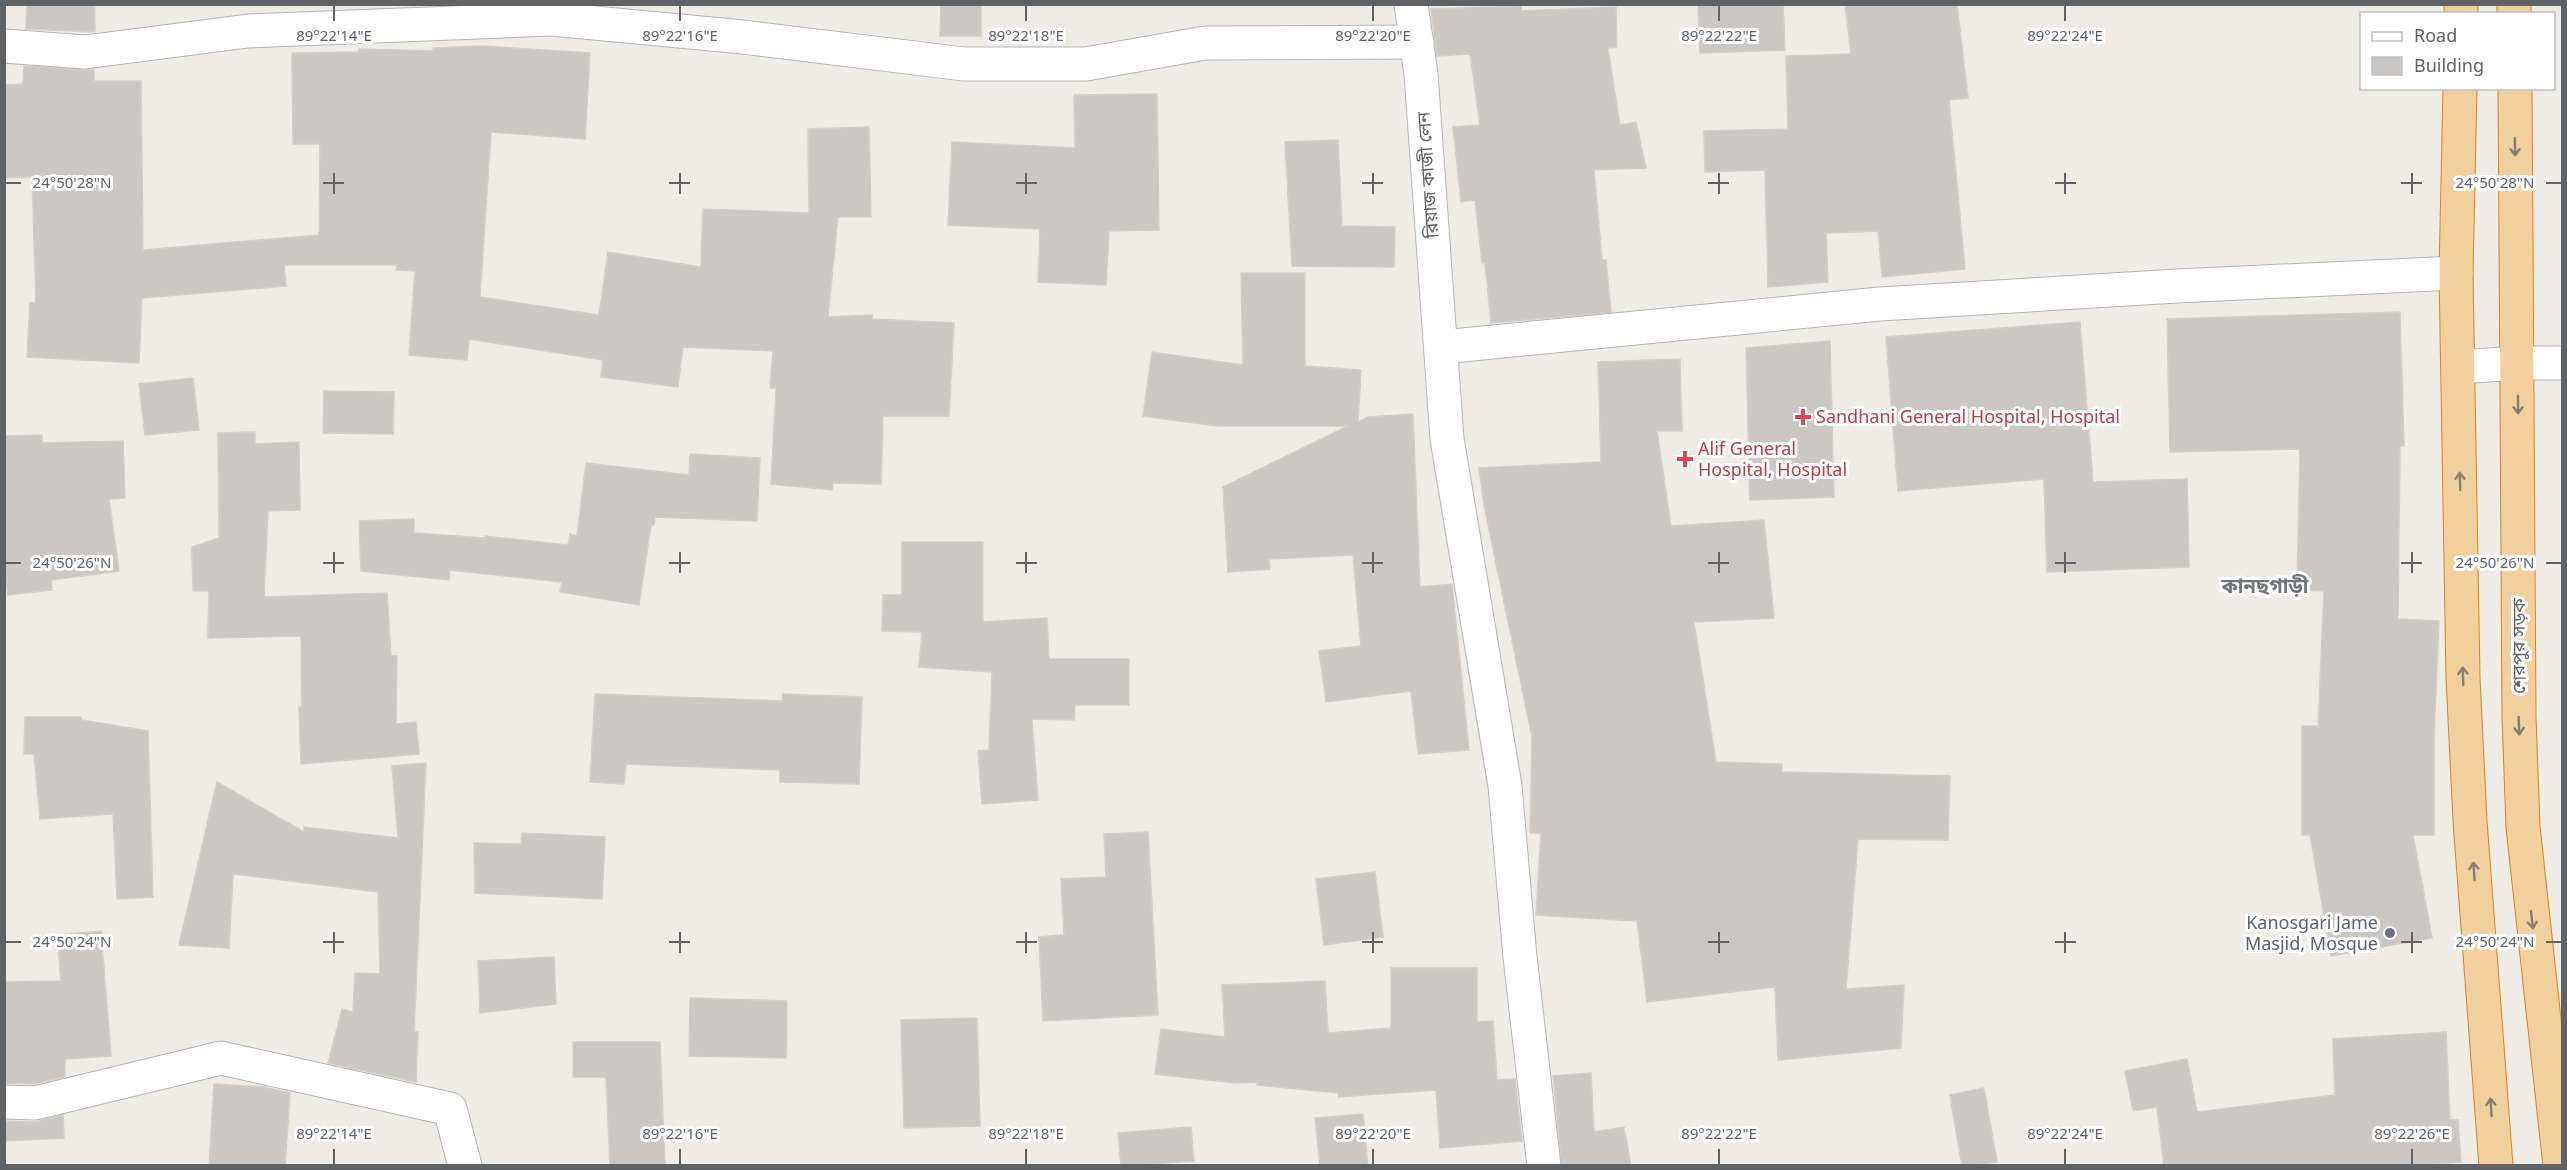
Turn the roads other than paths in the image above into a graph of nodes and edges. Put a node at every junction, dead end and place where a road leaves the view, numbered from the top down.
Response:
1 (1412, 4) edge
2 (1417, 42) junction
3 (4, 46) edge
4 (2460, 90) edge
5 (2515, 90) edge
6 (2456, 273) junction
7 (1442, 346) junction
8 (2518, 363) junction
9 (2562, 363) edge
10 (2458, 367) junction
11 (4, 1102) edge
12 (465, 1166) edge
13 (1544, 1166) edge
14 (2496, 1166) edge
15 (2560, 1166) edge

1 - 2 street, রিয়াজ কাজী লেন
2 - 3 street
2 - 7 street, রিয়াজ কাজী লেন
4 - 6 highway
5 -> 8 highway, শেরপুর সড়ক
6 - 7 street
6 - 10 highway
7 - 13 street, রিয়াজ কাজী লেন
8 - 9 street
8 - 10 street
8 -> 15 highway, শেরপুর সড়ক
14 -> 10 highway
11 - 12 street

